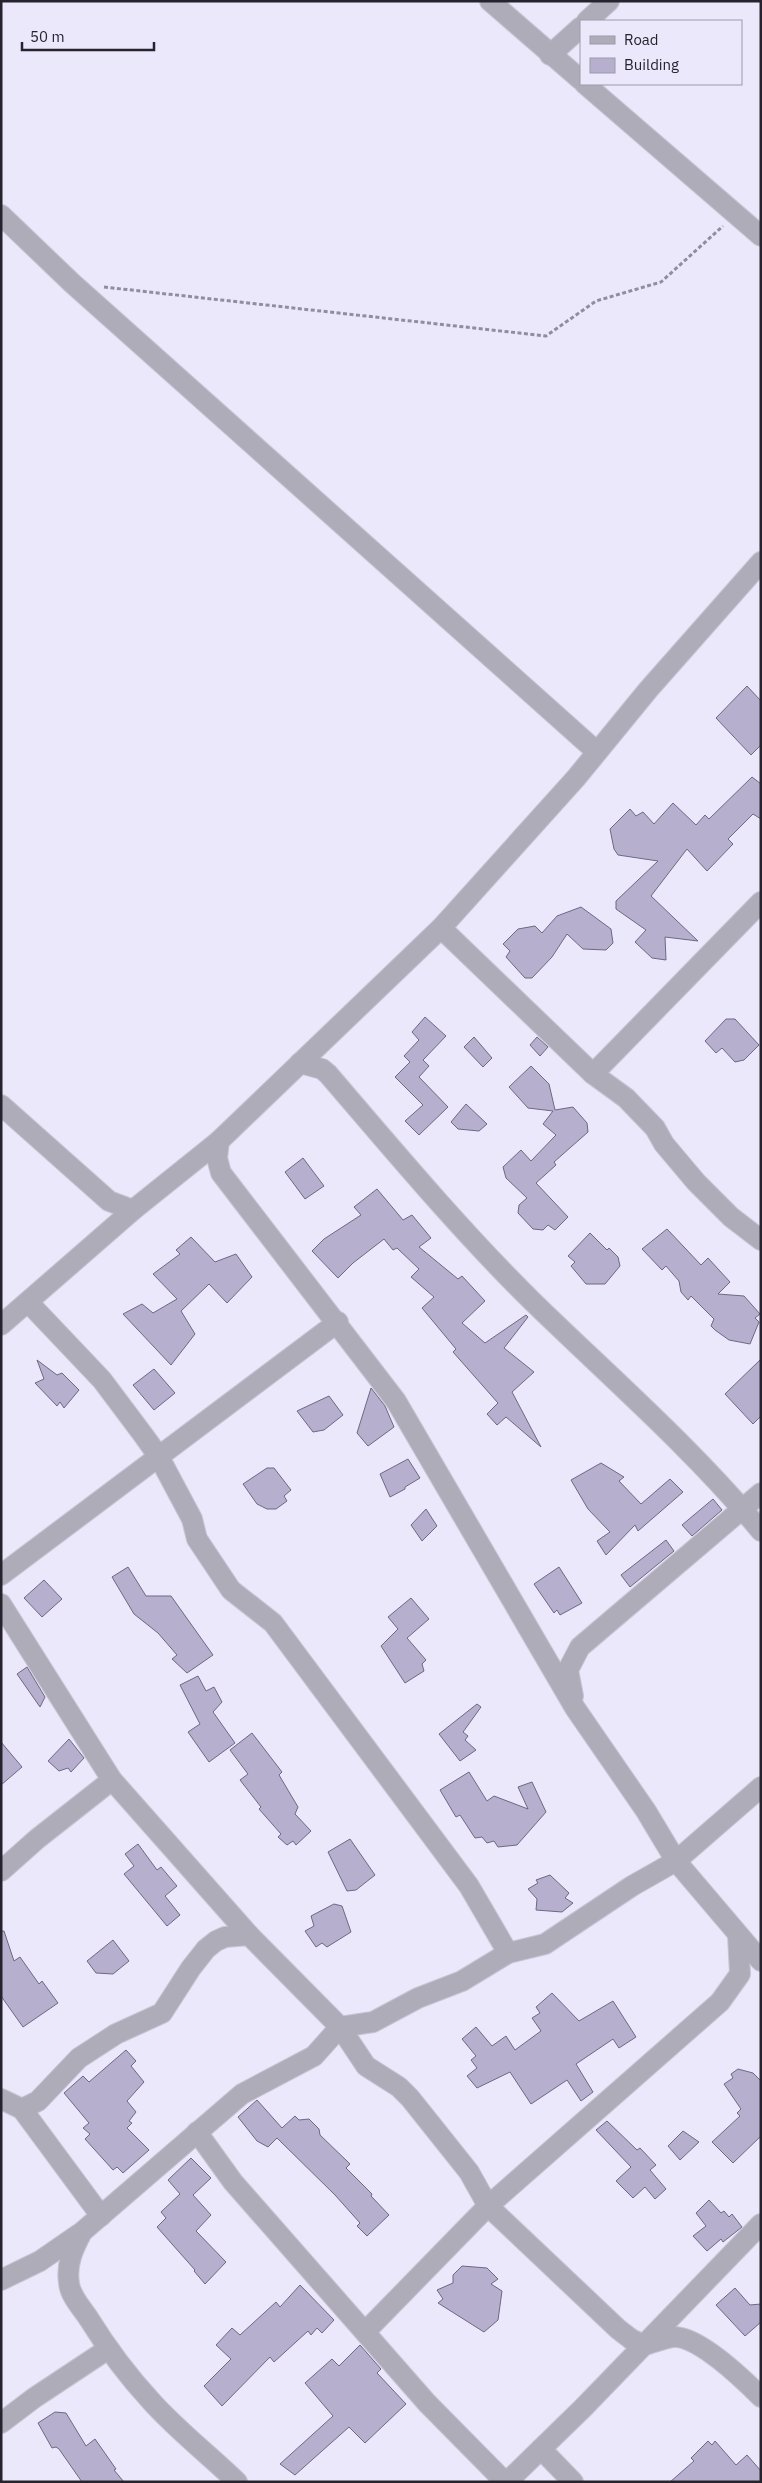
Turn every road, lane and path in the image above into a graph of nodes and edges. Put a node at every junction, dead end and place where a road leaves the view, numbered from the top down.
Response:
1 (490, 1) edge
2 (609, 1) edge
3 (588, 20) edge
4 (580, 28) edge
5 (550, 56) junction
6 (580, 79) edge
7 (586, 85) edge
8 (736, 214) junction
9 (1, 215) edge
10 (761, 236) edge
11 (72, 283) junction
12 (761, 562) edge
13 (597, 752) junction
14 (761, 902) edge
15 (441, 928) junction
16 (300, 1063) junction
17 (593, 1074) junction
18 (1, 1105) edge
19 (219, 1142) junction
20 (133, 1210) junction
21 (761, 1240) edge
22 (28, 1302) junction
23 (338, 1322) junction
24 (1, 1326) edge
25 (159, 1457) junction
26 (761, 1492) edge
27 (742, 1508) junction
28 (761, 1531) edge
29 (1, 1575) edge
30 (1, 1604) edge
31 (575, 1708) junction
32 (112, 1780) junction
33 (761, 1787) edge
34 (676, 1861) junction
35 (1, 1871) edge
36 (250, 1936) junction
37 (738, 1936) junction
38 (508, 1953) junction
39 (761, 1961) edge
40 (340, 2028) junction
41 (1, 2099) edge
42 (22, 2109) junction
43 (197, 2132) junction
44 (488, 2206) junction
45 (100, 2216) junction
46 (761, 2224) edge
47 (82, 2232) junction
48 (1, 2280) edge
49 (365, 2332) junction
50 (644, 2345) junction
51 (108, 2348) junction
52 (761, 2397) edge
53 (1, 2424) edge
54 (541, 2449) junction
55 (237, 2482) edge
56 (506, 2482) edge
57 (573, 2482) edge

1 - 5 street
2 - 3 street
4 - 5 street
5 - 6 street
7 - 8 street
8 - 10 street
8 - 11 path
9 - 11 street
11 - 13 street
12 - 13 street
13 - 15 street
14 - 17 street
15 - 16 street
15 - 17 street
16 - 19 street
16 - 27 street
17 - 21 street
18 - 20 street
19 - 20 street
19 - 23 street
20 - 22 street
22 - 24 street
22 - 25 street
23 - 25 street
23 - 31 street
25 - 29 street
25 - 38 street
26 - 27 street
27 - 28 street
27 - 31 street
30 - 32 street
31 - 34 street
32 - 35 street
32 - 36 street
33 - 34 street
34 - 37 street
34 - 38 street
36 - 40 street
36 - 42 street
37 - 39 street
37 - 44 street
38 - 40 street
40 - 43 street
40 - 44 street
41 - 42 street
42 - 45 street
43 - 45 street
43 - 49 street
44 - 49 street
44 - 50 street
45 - 47 street
46 - 50 street
47 - 48 street
47 - 51 street
49 - 56 street
50 - 52 street
50 - 54 street
51 - 53 street
51 - 55 street
54 - 56 street
54 - 57 street

